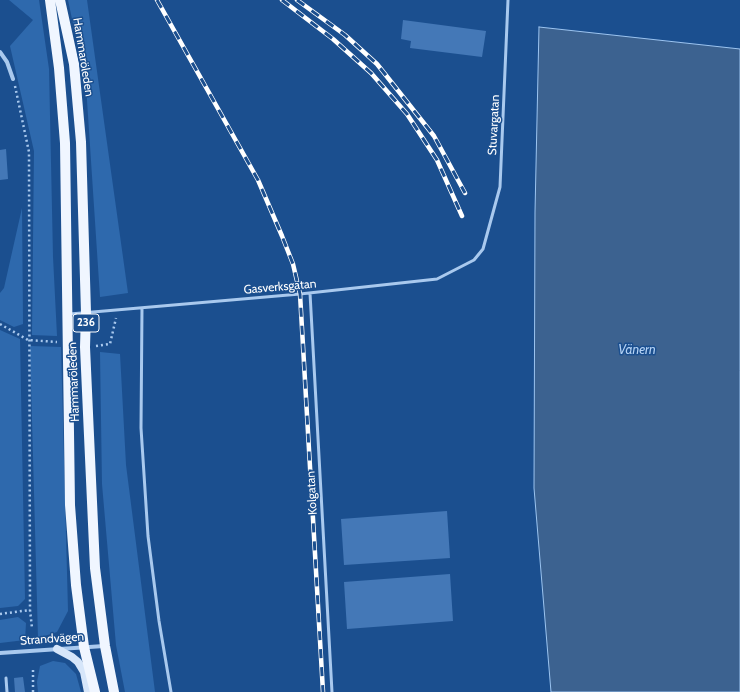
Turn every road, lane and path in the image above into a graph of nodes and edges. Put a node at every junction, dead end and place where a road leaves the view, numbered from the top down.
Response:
1 (50, 0) edge
2 (60, 0) edge
3 (508, 0) edge
4 (0, 52) edge
5 (13, 79) joint
6 (483, 249) joint
7 (310, 293) junction
8 (142, 308) junction
9 (86, 313) junction
10 (68, 314) junction
11 (0, 324) edge
12 (28, 340) junction
13 (30, 610) junction
14 (0, 614) edge
15 (32, 628) dead end
16 (105, 646) junction
17 (84, 647) junction
18 (57, 649) junction
19 (0, 653) edge
20 (33, 670) dead end
21 (6, 678) dead end
22 (7, 692) edge
23 (33, 692) edge
24 (88, 692) edge
25 (95, 692) edge
26 (114, 692) edge
27 (172, 692) edge
28 (332, 692) edge

1 - 10 main road, Hammaröleden / 236
2 - 9 main road, Hammaröleden / 236
3 - 6 lane, Stuvargatan
4 - 5 street
5 - 12 path
6 - 7 lane, Gasverksgatan
7 - 8 lane, Gasverksgatan
7 - 28 lane, Kolgatan
8 - 9 lane, Gasverksgatan
8 - 27 lane
9 - 10 lane, Gasverksgatan
9 - 16 main road, Hammaröleden / 236
10 - 17 main road, Hammaröleden / 236
11 - 12 path
12 - 13 path
13 - 14 path
13 - 15 path
16 - 17 street, Strandvägen
16 - 26 main road, Hammaröleden / 236
17 - 18 street, Strandvägen
17 - 25 main road, Hammaröleden / 236
18 - 19 street, Strandvägen
18 - 24 main road
20 - 23 path
21 - 22 lane

